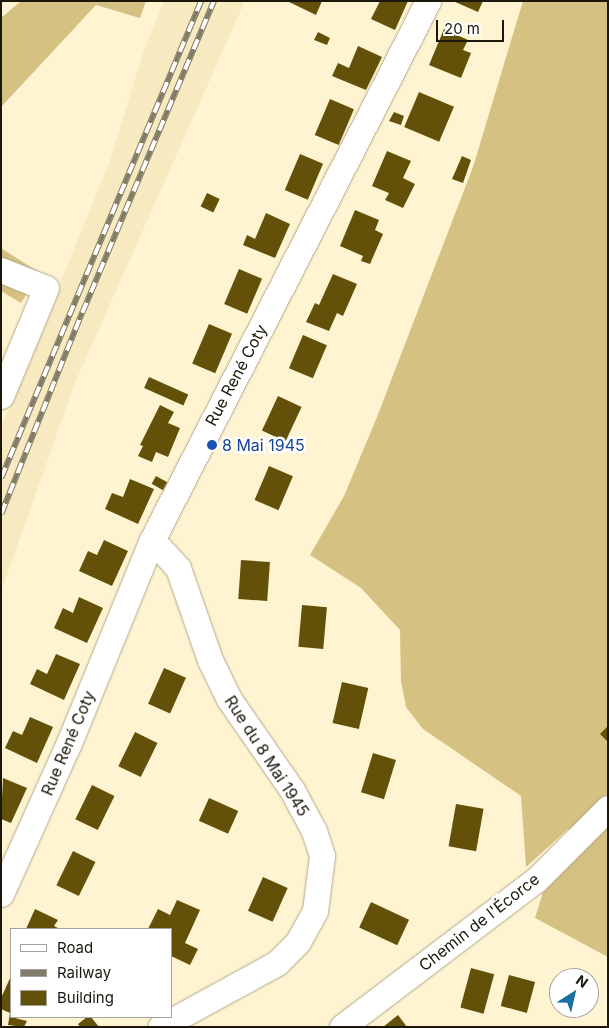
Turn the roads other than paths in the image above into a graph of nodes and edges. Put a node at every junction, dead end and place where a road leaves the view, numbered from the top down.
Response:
1 (428, 1) edge
2 (1, 270) edge
3 (1, 396) edge
4 (152, 540) junction
5 (608, 808) edge
6 (1, 894) edge
7 (160, 1027) edge
8 (342, 1027) edge

1 - 4 street, Rue René Coty
2 - 3 street
4 - 6 street, Rue René Coty
4 - 7 street, Rue du 8 Mai 1945
5 - 8 street, Chemin de l'Écorce

